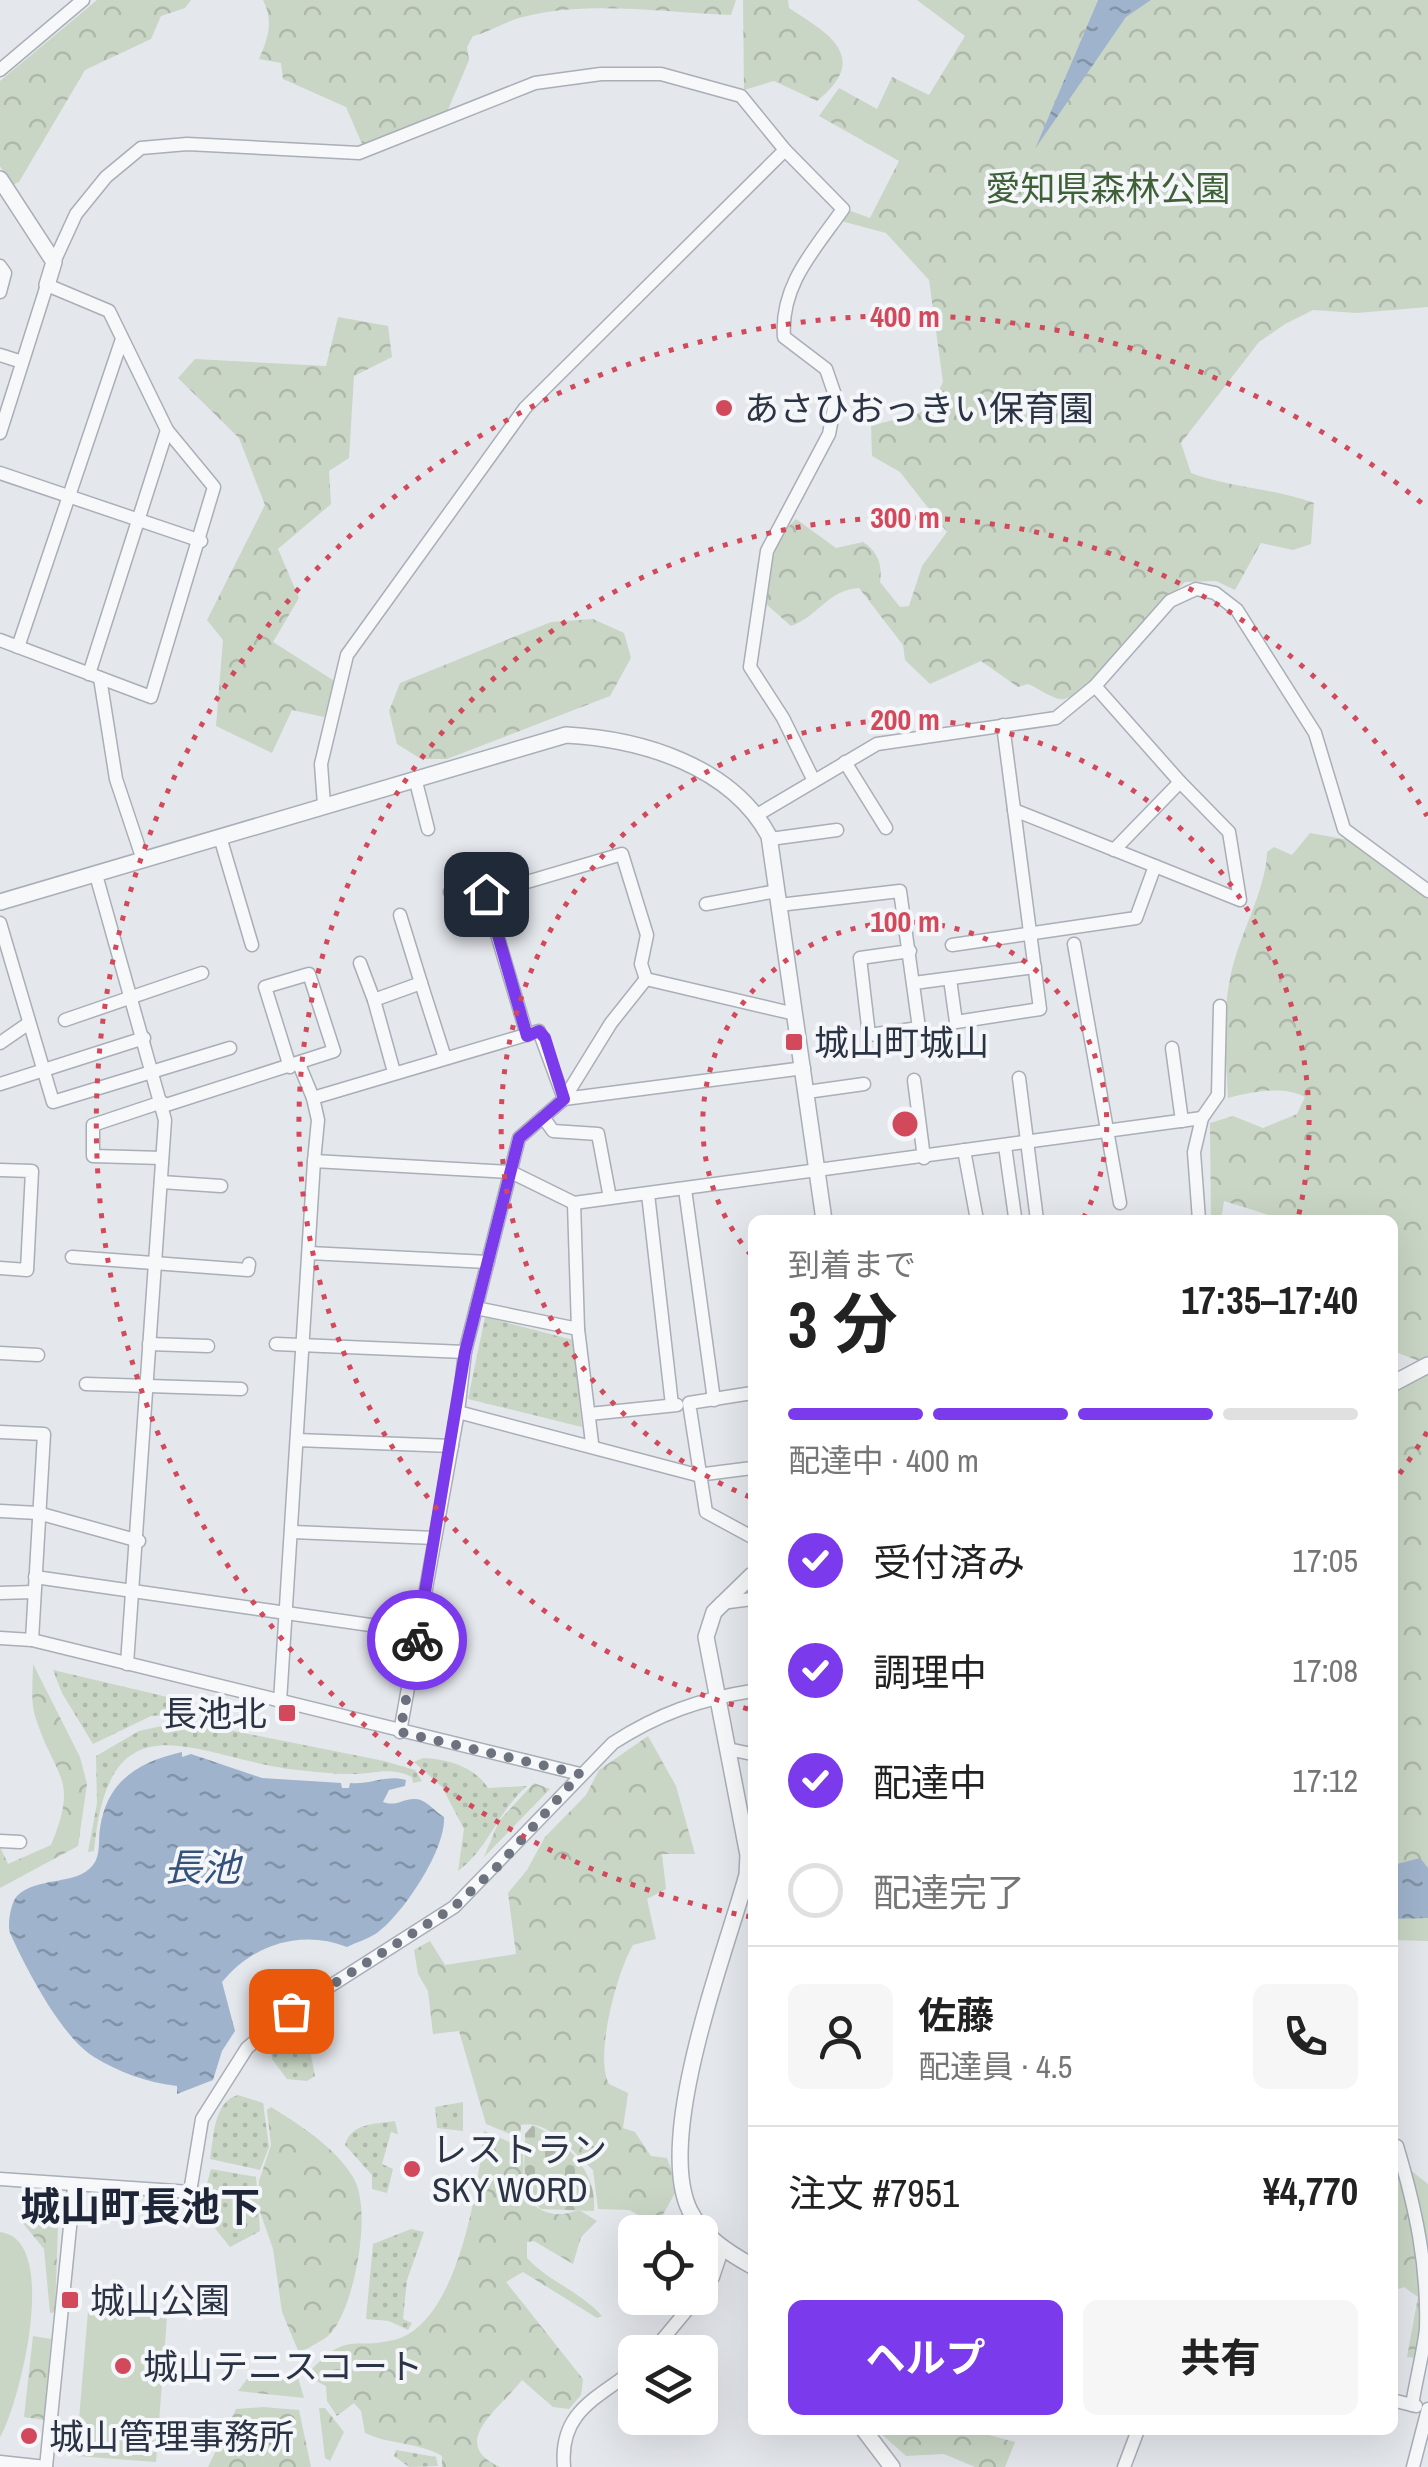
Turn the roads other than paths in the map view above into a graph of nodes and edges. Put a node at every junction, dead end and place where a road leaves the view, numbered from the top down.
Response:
1 (82, 0) edge
2 (0, 70) edge
3 (785, 150) junction
4 (0, 180) edge
5 (54, 262) junction
6 (0, 266) edge
7 (47, 285) junction
8 (0, 292) edge
9 (121, 342) junction
10 (0, 356) edge
11 (22, 362) junction
12 (4, 404) edge
13 (167, 430) junction
14 (0, 433) edge
15 (0, 473) edge
16 (66, 495) junction
17 (140, 520) junction
18 (200, 541) junction
19 (0, 640) edge
20 (18, 647) junction
21 (94, 676) junction
22 (1095, 686) junction
23 (1003, 725) junction
24 (845, 762) junction
25 (415, 778) junction
26 (813, 779) junction
27 (1180, 782) junction
28 (324, 805) junction
29 (1014, 810) junction
30 (758, 815) junction
31 (886, 828) dead end
32 (428, 829) dead end
33 (837, 830) dead end
34 (220, 837) junction
35 (770, 839) junction
36 (1114, 850) junction
37 (143, 860) junction
38 (1155, 866) junction
39 (96, 875) junction
40 (1428, 890) edge
41 (450, 892) dead end
42 (486, 894) junction
43 (778, 898) junction
44 (0, 902) edge
45 (706, 904) dead end
46 (400, 914) dead end
47 (0, 923) edge
48 (1032, 931) junction
49 (952, 944) dead end
50 (1074, 944) dead end
51 (252, 945) dead end
52 (910, 951) junction
53 (360, 963) dead end
54 (1035, 967) junction
55 (202, 973) dead end
56 (646, 978) junction
57 (950, 979) junction
58 (421, 983) junction
59 (914, 984) junction
60 (132, 996) junction
61 (374, 1000) junction
62 (1220, 1006) dead end
63 (795, 1014) junction
64 (65, 1020) dead end
65 (29, 1023) junction
66 (527, 1036) junction
67 (144, 1038) junction
68 (0, 1043) edge
69 (230, 1048) dead end
70 (1172, 1048) dead end
71 (444, 1058) junction
72 (294, 1065) junction
73 (804, 1068) junction
74 (43, 1070) junction
75 (153, 1070) junction
76 (394, 1072) junction
77 (1019, 1078) dead end
78 (914, 1080) dead end
79 (0, 1084) edge
80 (864, 1084) dead end
81 (807, 1092) junction
82 (313, 1098) junction
83 (564, 1099) junction
84 (162, 1104) junction
85 (543, 1117) junction
86 (1202, 1118) junction
87 (1182, 1121) junction
88 (1106, 1132) junction
89 (1028, 1142) junction
90 (1005, 1146) junction
91 (964, 1150) junction
92 (162, 1158) junction
93 (924, 1158) junction
94 (314, 1162) junction
95 (0, 1170) edge
96 (816, 1170) junction
97 (511, 1172) junction
98 (160, 1182) junction
99 (222, 1186) dead end
100 (686, 1188) junction
101 (648, 1194) junction
102 (610, 1198) junction
103 (574, 1203) junction
104 (1120, 1203) dead end
105 (823, 1215) edge
106 (975, 1215) edge
107 (1016, 1215) edge
108 (1036, 1215) edge
109 (1198, 1215) edge
110 (309, 1253) junction
111 (72, 1257) dead end
112 (488, 1262) junction
113 (154, 1263) junction
114 (248, 1264) dead end
115 (0, 1268) edge
116 (476, 1308) junction
117 (578, 1329) junction
118 (150, 1344) junction
119 (276, 1344) dead end
120 (208, 1346) dead end
121 (303, 1346) junction
122 (465, 1352) junction
123 (0, 1353) edge
124 (38, 1356) dead end
125 (1428, 1366) edge
126 (1398, 1381) edge
127 (86, 1384) dead end
128 (148, 1386) junction
129 (242, 1389) dead end
130 (748, 1394) edge
131 (714, 1400) junction
132 (690, 1403) junction
133 (672, 1405) junction
134 (458, 1412) junction
135 (589, 1414) junction
136 (0, 1432) edge
137 (297, 1440) junction
138 (592, 1444) junction
139 (452, 1446) junction
140 (748, 1469) edge
141 (697, 1475) junction
142 (0, 1511) edge
143 (38, 1513) junction
144 (293, 1532) junction
145 (748, 1535) edge
146 (435, 1538) junction
147 (138, 1541) junction
148 (34, 1576) junction
149 (748, 1579) edge
150 (135, 1590) junction
151 (34, 1592) junction
152 (0, 1593) edge
153 (748, 1600) edge
154 (721, 1604) junction
155 (288, 1612) junction
156 (418, 1632) junction
157 (0, 1638) edge
158 (32, 1640) junction
159 (127, 1664) junction
160 (748, 1692) edge
161 (716, 1696) junction
162 (280, 1702) junction
163 (400, 1732) junction
164 (728, 1749) junction
165 (748, 1753) edge
166 (580, 1774) junction
167 (0, 1840) edge
168 (20, 1842) dead end
169 (748, 1844) edge
170 (748, 1868) edge
171 (1398, 2149) edge
172 (0, 2179) edge
173 (74, 2187) junction
174 (722, 2250) junction
175 (718, 2261) edge
176 (748, 2264) edge
177 (683, 2315) edge
178 (666, 2335) edge
179 (618, 2382) edge
180 (1398, 2402) edge
181 (1412, 2405) junction
182 (1428, 2409) edge
183 (868, 2435) edge
184 (1136, 2435) edge
185 (0, 2462) edge
186 (46, 2467) edge
187 (564, 2467) edge
188 (892, 2467) edge
189 (1124, 2467) edge
190 (1413, 2467) edge

1 - 2 street
3 - 5 street
3 - 26 street
3 - 28 street
4 - 5 street
5 - 7 street
6 - 8 street
7 - 9 street
7 - 11 street
9 - 13 street
9 - 16 street
10 - 11 street
11 - 12 street
12 - 14 street
13 - 17 street
13 - 18 street
15 - 16 street
16 - 17 street
16 - 20 street
17 - 18 street
17 - 21 street
18 - 21 street
19 - 20 street
20 - 21 street
21 - 37 street
22 - 23 street
22 - 27 street
22 - 40 street
23 - 24 street
23 - 29 street
24 - 26 street
24 - 31 street
25 - 28 street
25 - 30 street
25 - 32 street
26 - 30 street
27 - 36 street
27 - 38 street
28 - 34 street
29 - 36 street
29 - 48 street
30 - 35 street
33 - 35 street
34 - 37 street
34 - 51 street
35 - 43 street
36 - 38 street
37 - 39 street
38 - 48 street
39 - 44 street
39 - 60 street
41 - 42 street
42 - 56 street
42 - 66 street
43 - 45 street
43 - 52 street
43 - 63 street
46 - 58 street
47 - 65 street
48 - 49 street
48 - 54 street
50 - 88 street
52 - 59 street
52 - 59 street
53 - 61 street
54 - 57 street
54 - 57 street
55 - 60 street
56 - 63 street
56 - 83 street
57 - 59 street
58 - 61 street
58 - 71 street
60 - 64 street
60 - 67 street
61 - 76 street
62 - 86 street
63 - 73 street
65 - 68 street
65 - 74 street
66 - 71 street
66 - 83 street
67 - 74 street
67 - 75 street
69 - 75 street
70 - 87 street
71 - 76 street
72 - 72 street
72 - 82 street
72 - 84 street
73 - 81 street
73 - 83 street
74 - 75 street
74 - 79 street
75 - 84 street
76 - 82 street
77 - 89 street
78 - 93 street
80 - 81 street
81 - 96 street
82 - 94 street
83 - 85 street
84 - 92 street
84 - 92 street
85 - 97 street
85 - 102 street
86 - 87 street
86 - 109 street
87 - 88 street
88 - 89 street
88 - 104 street
89 - 90 street
89 - 108 street
90 - 91 street
90 - 107 street
91 - 93 street
91 - 106 street
92 - 98 street
93 - 96 street
94 - 97 street
94 - 110 street
95 - 115 street
96 - 100 street
96 - 105 street
97 - 103 street
97 - 112 street
98 - 99 street
98 - 113 street
100 - 101 street
100 - 131 street
101 - 102 street
101 - 133 street
102 - 103 street
103 - 117 street
110 - 112 street
110 - 121 street
111 - 113 street
112 - 116 street
113 - 114 street
113 - 118 street
116 - 117 street
116 - 122 street
117 - 135 street
118 - 120 street
118 - 128 street
119 - 121 street
121 - 122 street
121 - 137 street
122 - 134 street
123 - 124 street
125 - 126 street
127 - 128 street
128 - 129 street
128 - 147 street
130 - 131 street
131 - 132 street
132 - 133 street
132 - 141 street
133 - 135 street
134 - 138 street
134 - 139 street
135 - 138 street
136 - 143 street
137 - 139 street
137 - 144 street
138 - 141 street
139 - 146 street
140 - 141 street
141 - 145 street
142 - 143 street
143 - 147 street
143 - 148 street
144 - 146 street
144 - 155 street
146 - 156 street
147 - 150 street
148 - 150 street
148 - 151 street
149 - 154 street
150 - 155 street
150 - 159 street
151 - 152 street
151 - 158 street
153 - 154 street
154 - 161 street
155 - 156 street
155 - 162 street
156 - 163 street
157 - 158 street
158 - 159 street
159 - 162 street
160 - 161 street
161 - 164 street
161 - 166 street
162 - 163 street
163 - 166 street
164 - 165 street
164 - 169 street
166 - 173 street
167 - 168 street
170 - 174 street
171 - 181 street
172 - 173 street
173 - 186 street
174 - 175 street
174 - 176 street
177 - 178 street
179 - 187 street
180 - 181 street
181 - 182 street
182 - 190 street
183 - 188 street
184 - 189 street
185 - 186 street

